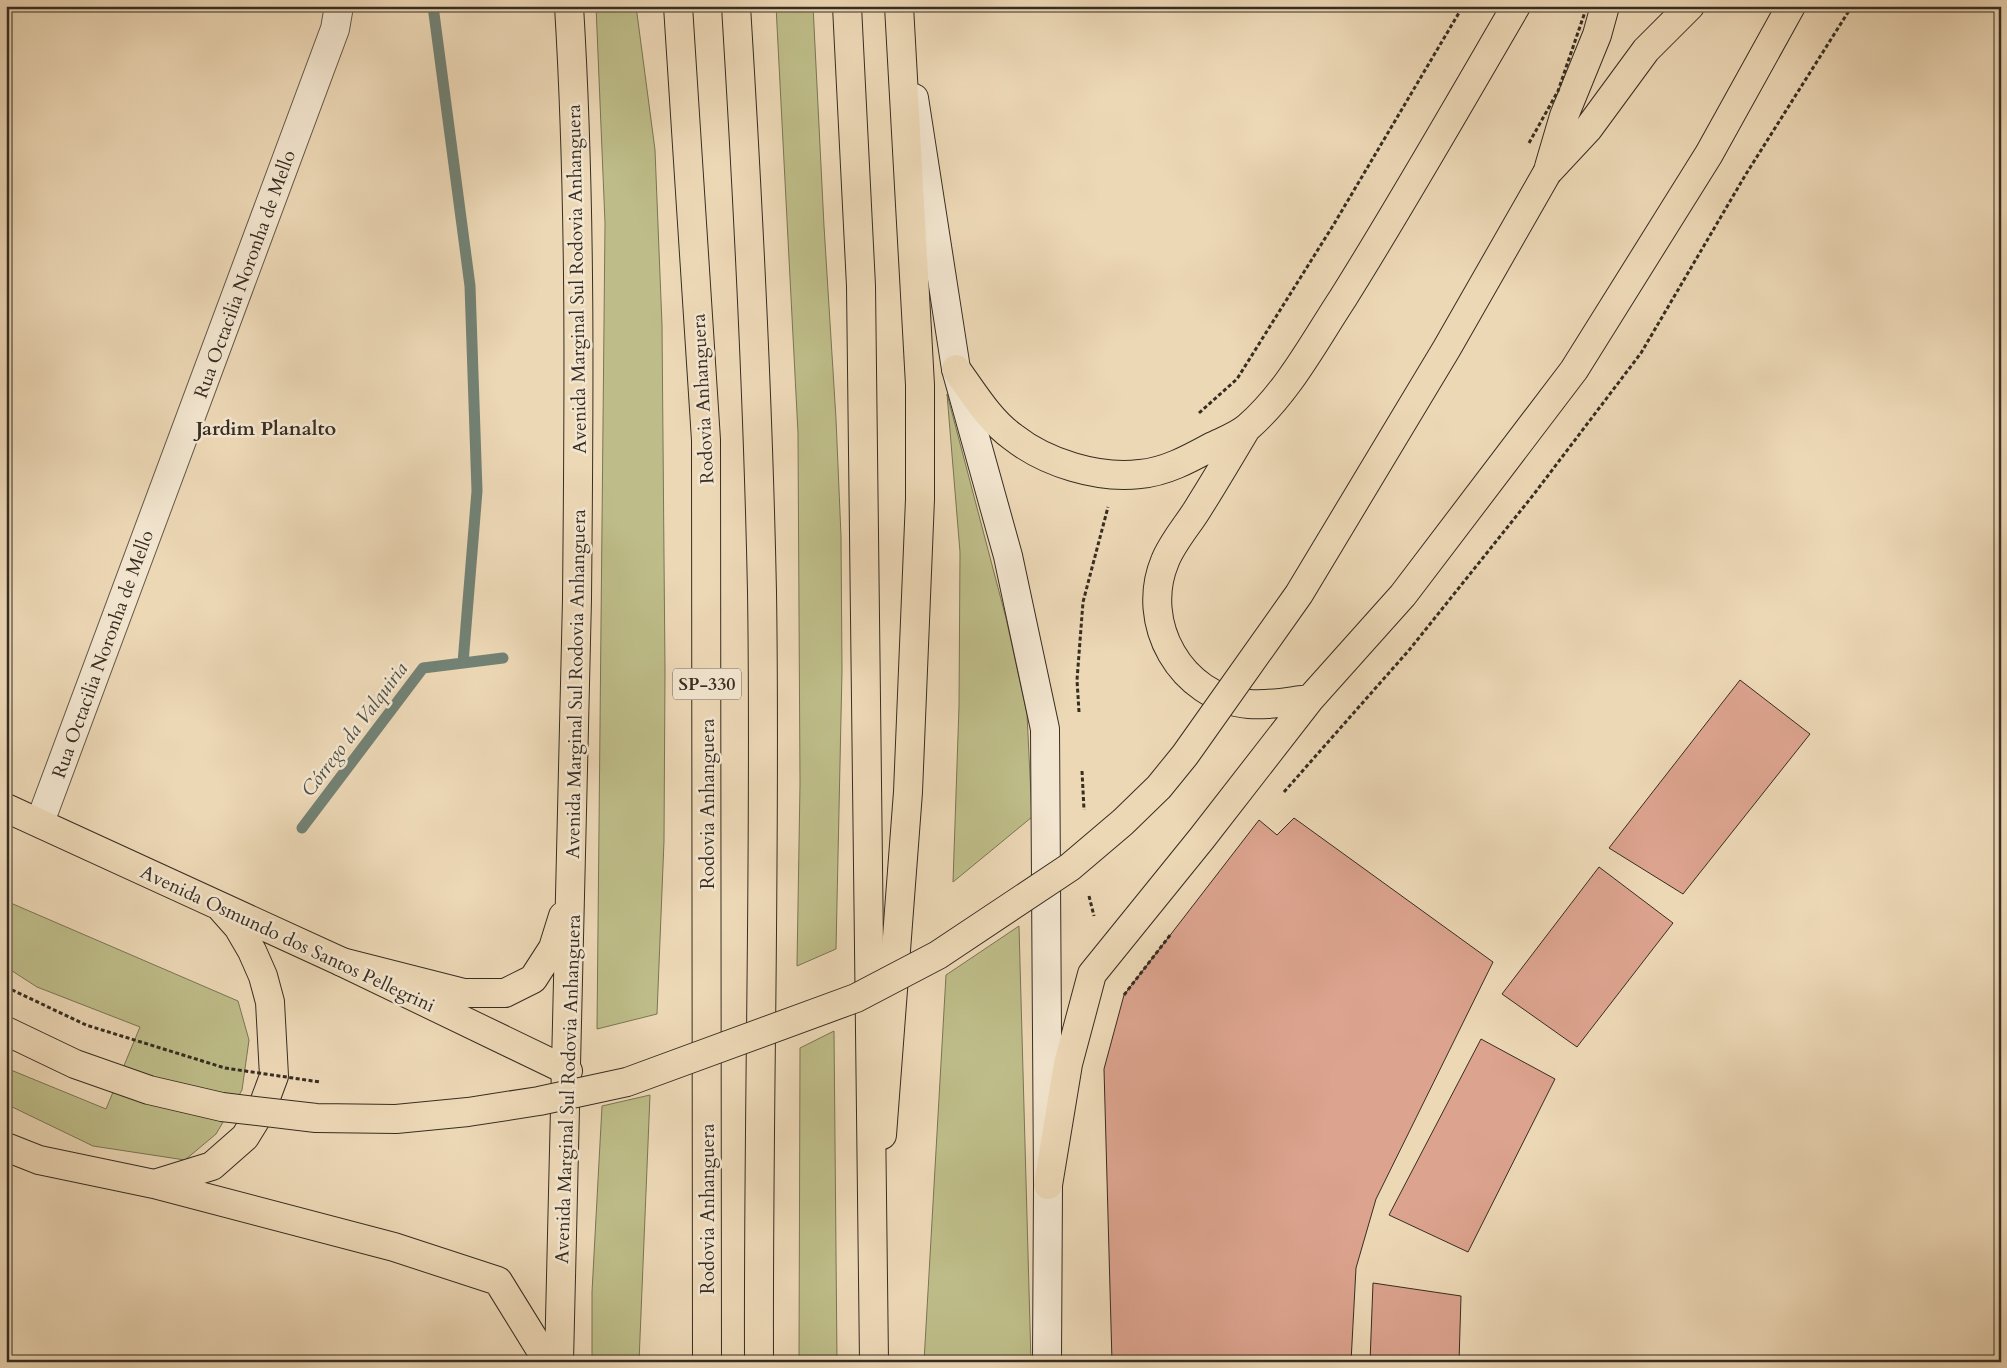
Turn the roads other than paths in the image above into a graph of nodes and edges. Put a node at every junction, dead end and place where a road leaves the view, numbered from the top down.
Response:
1 (339, 6) edge
2 (569, 6) edge
3 (678, 6) edge
4 (736, 6) edge
5 (847, 6) edge
6 (900, 6) edge
7 (1516, 6) edge
8 (1605, 6) edge
9 (1690, 6) edge
10 (1791, 6) edge
11 (1547, 173) junction
12 (956, 369) junction
13 (1246, 429) junction
14 (1310, 699) junction
15 (6, 808) edge
16 (40, 822) junction
17 (573, 884) junction
18 (217, 903) junction
19 (342, 962) junction
20 (6, 1031) edge
21 (568, 1071) junction
22 (6, 1147) edge
23 (154, 1184) junction
24 (1048, 1185) junction
25 (872, 1261) junction
26 (548, 1362) edge
27 (559, 1362) edge
28 (707, 1362) edge
29 (759, 1362) edge
30 (874, 1362) edge
31 (1047, 1362) edge

1 - 16 main road, Rua Octacilia Noronha de Mello
2 - 17 main road, Avenida Marginal Sul Rodovia Anhanguera
3 - 28 main road, Rodovia Anhanguera / SP-330
4 - 29 main road, SP-330
5 - 25 main road
6 - 12 main road
6 - 25 main road
7 - 13 main road
8 - 11 main road
9 - 11 main road
10 - 14 main road
11 - 20 main road, bridge
12 - 13 main road
12 - 24 main road
13 - 14 main road
14 - 24 main road
15 - 16 main road, Avenida Osmundo dos Santos Pellegrini
16 - 18 main road, Avenida Osmundo dos Santos Pellegrini
17 - 19 main road
17 - 21 main road, Avenida Marginal Sul Rodovia Anhanguera
18 - 19 main road, Avenida Osmundo dos Santos Pellegrini
18 - 23 main road
19 - 21 main road, Avenida Osmundo dos Santos Pellegrini
21 - 27 main road, Avenida Marginal Sul Rodovia Anhanguera
22 - 23 main road
23 - 26 main road
24 - 31 main road
25 - 30 main road

